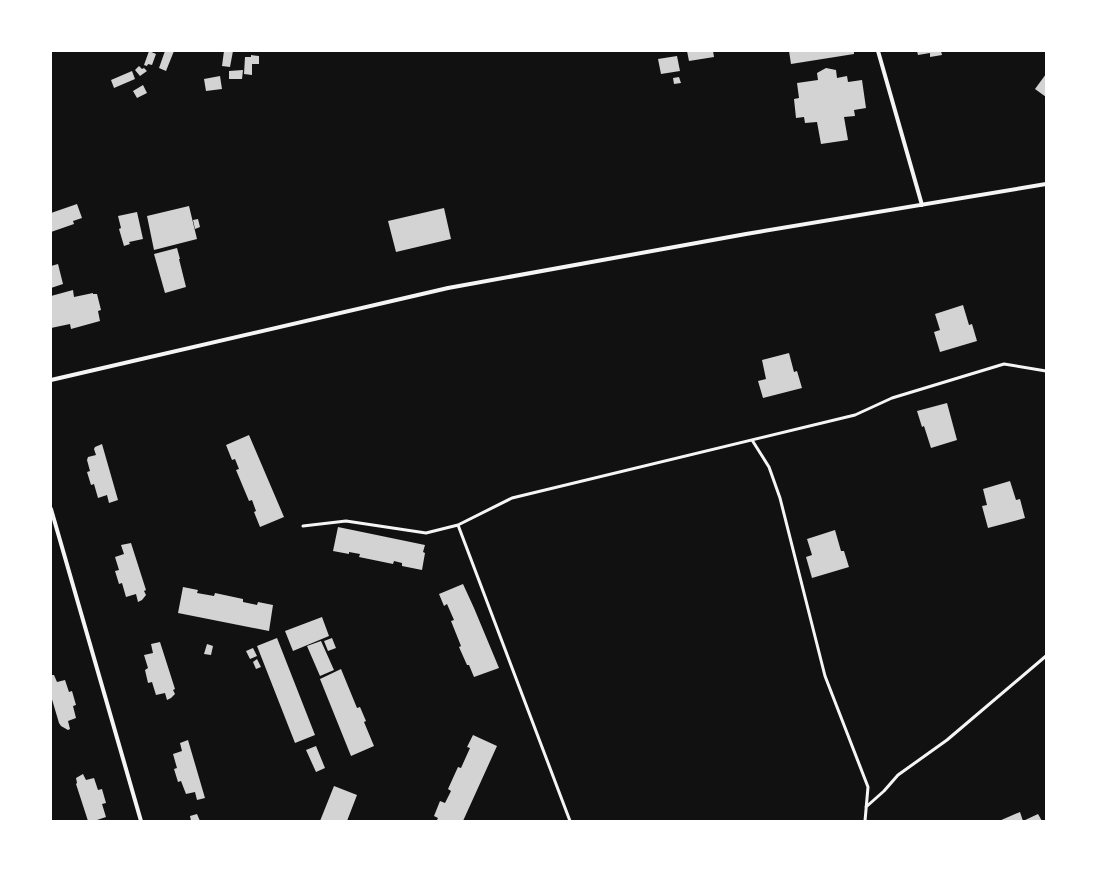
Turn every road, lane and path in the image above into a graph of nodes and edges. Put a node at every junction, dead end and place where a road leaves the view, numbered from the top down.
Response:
1 (878, 51) edge
2 (1046, 184) edge
3 (922, 205) junction
4 (1046, 371) edge
5 (51, 380) edge
6 (752, 440) junction
7 (51, 509) edge
8 (458, 525) junction
9 (303, 526) dead end
10 (1046, 656) edge
11 (866, 807) junction
12 (141, 821) edge
13 (570, 821) edge
14 (865, 821) edge

1 - 3 street
2 - 3 street
3 - 5 street
4 - 6 lane
6 - 8 lane
6 - 11 lane
7 - 12 street
8 - 9 lane
8 - 13 lane
10 - 11 lane
11 - 14 lane

